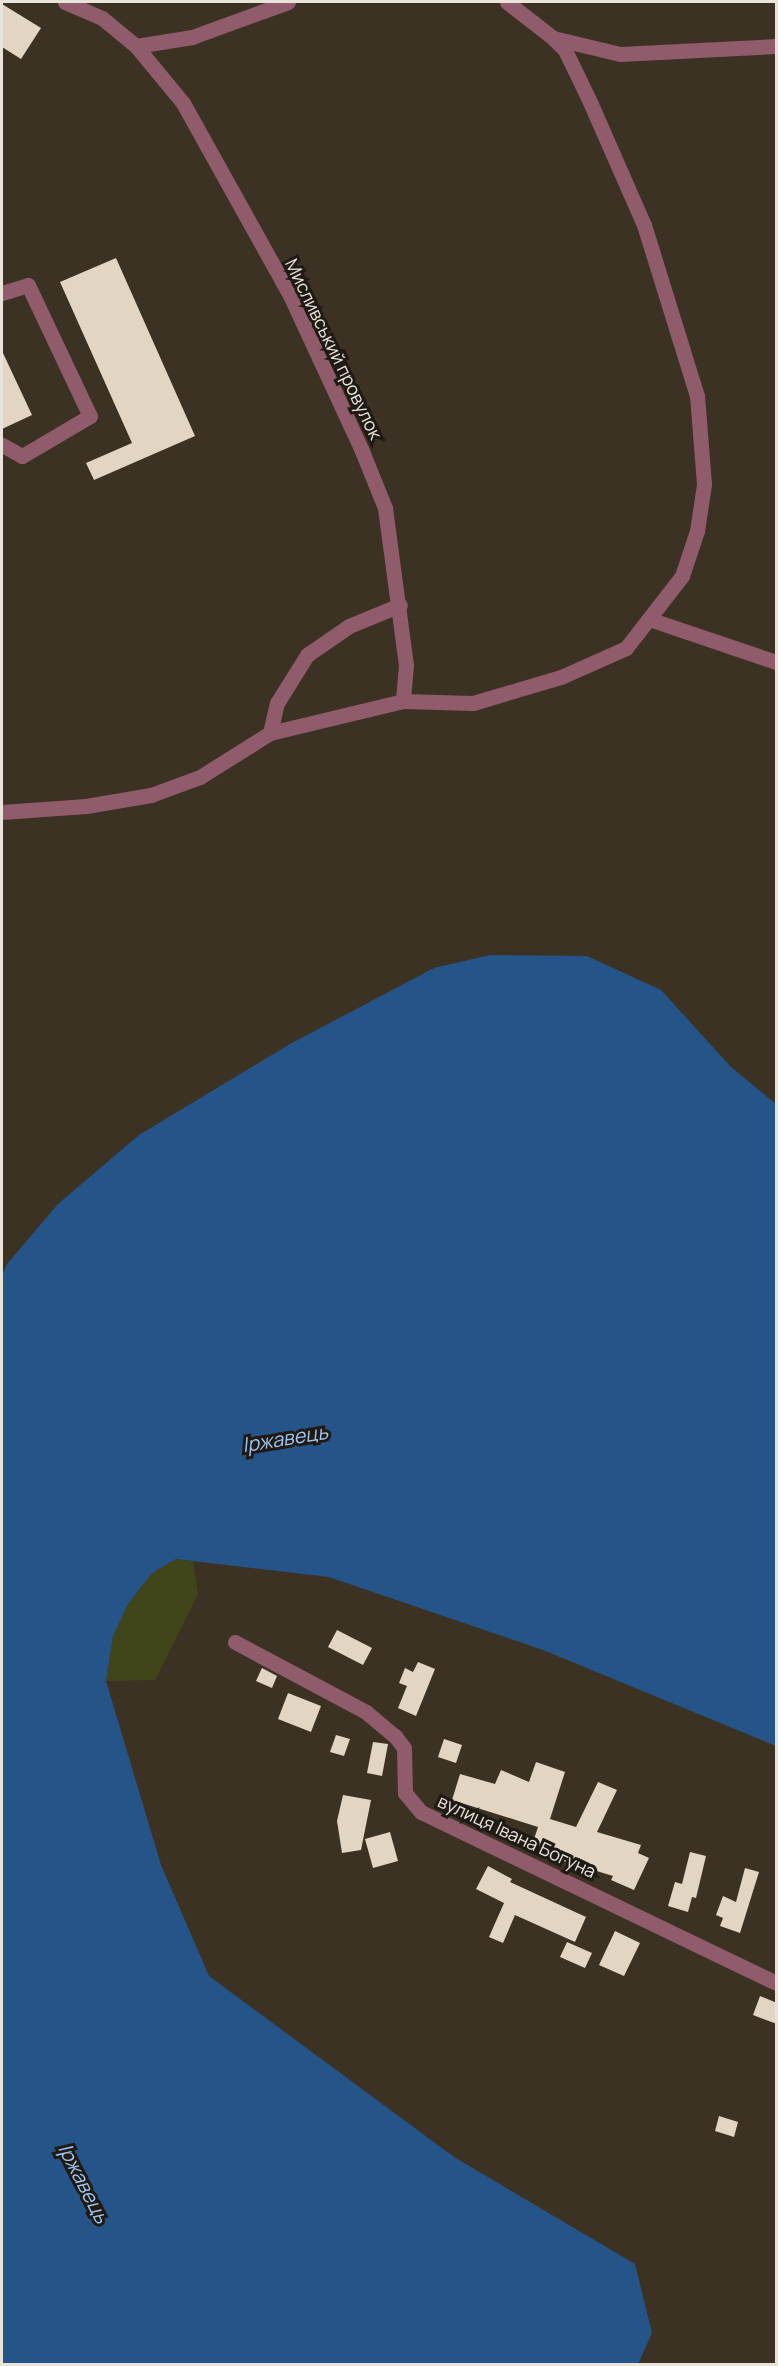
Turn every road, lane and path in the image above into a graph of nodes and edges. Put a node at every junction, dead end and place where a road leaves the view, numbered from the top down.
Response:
1 (65, 2) edge
2 (288, 2) edge
3 (507, 2) edge
4 (553, 38) junction
5 (136, 46) junction
6 (777, 46) edge
7 (2, 293) edge
8 (2, 445) edge
9 (400, 605) junction
10 (649, 619) junction
11 (777, 662) edge
12 (403, 701) junction
13 (270, 733) junction
14 (2, 812) edge
15 (235, 1642) dead end
16 (777, 1983) edge

1 - 5 street, Мисливський провулок
2 - 5 street
3 - 4 street
4 - 6 street
4 - 10 street
5 - 9 street, Мисливський провулок
7 - 8 street
9 - 12 street, Мисливський провулок
9 - 13 street
10 - 11 street
10 - 12 street
12 - 13 street
13 - 14 street
15 - 16 street, вулиця Івана Богуна

